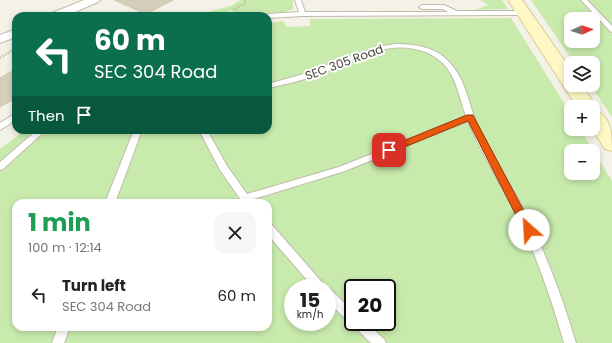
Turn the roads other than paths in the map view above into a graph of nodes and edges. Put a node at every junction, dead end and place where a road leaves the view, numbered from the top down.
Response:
1 (94, 0) edge
2 (298, 0) edge
3 (584, 0) edge
4 (520, 7) edge
5 (66, 12) edge
6 (302, 14) junction
7 (272, 16) edge
8 (612, 16) edge
9 (604, 22) junction
10 (612, 30) edge
11 (12, 34) edge
12 (0, 39) edge
13 (564, 72) edge
14 (272, 85) edge
15 (470, 117) junction
16 (12, 119) edge
17 (600, 126) edge
18 (0, 127) edge
19 (37, 134) edge
20 (136, 134) edge
21 (205, 134) edge
22 (612, 144) edge
23 (0, 167) edge
24 (112, 199) edge
25 (246, 199) edge
26 (253, 199) edge
27 (272, 233) edge
28 (313, 279) edge
29 (336, 303) edge
30 (344, 310) edge
31 (62, 331) edge
32 (366, 331) edge
33 (58, 343) edge
34 (380, 343) edge
35 (570, 343) edge

1 - 5 street
2 - 6 lane
3 - 9 lane
4 - 6 lane
4 - 13 main road
6 - 7 lane
8 - 9 lane
9 - 10 lane
11 - 12 street
14 - 15 lane, SEC 305 Road
15 - 26 lane
15 - 35 lane
16 - 18 lane
17 - 22 main road
19 - 23 lane
20 - 24 lane
21 - 25 lane
27 - 28 lane
29 - 30 lane
31 - 33 lane
32 - 34 lane

